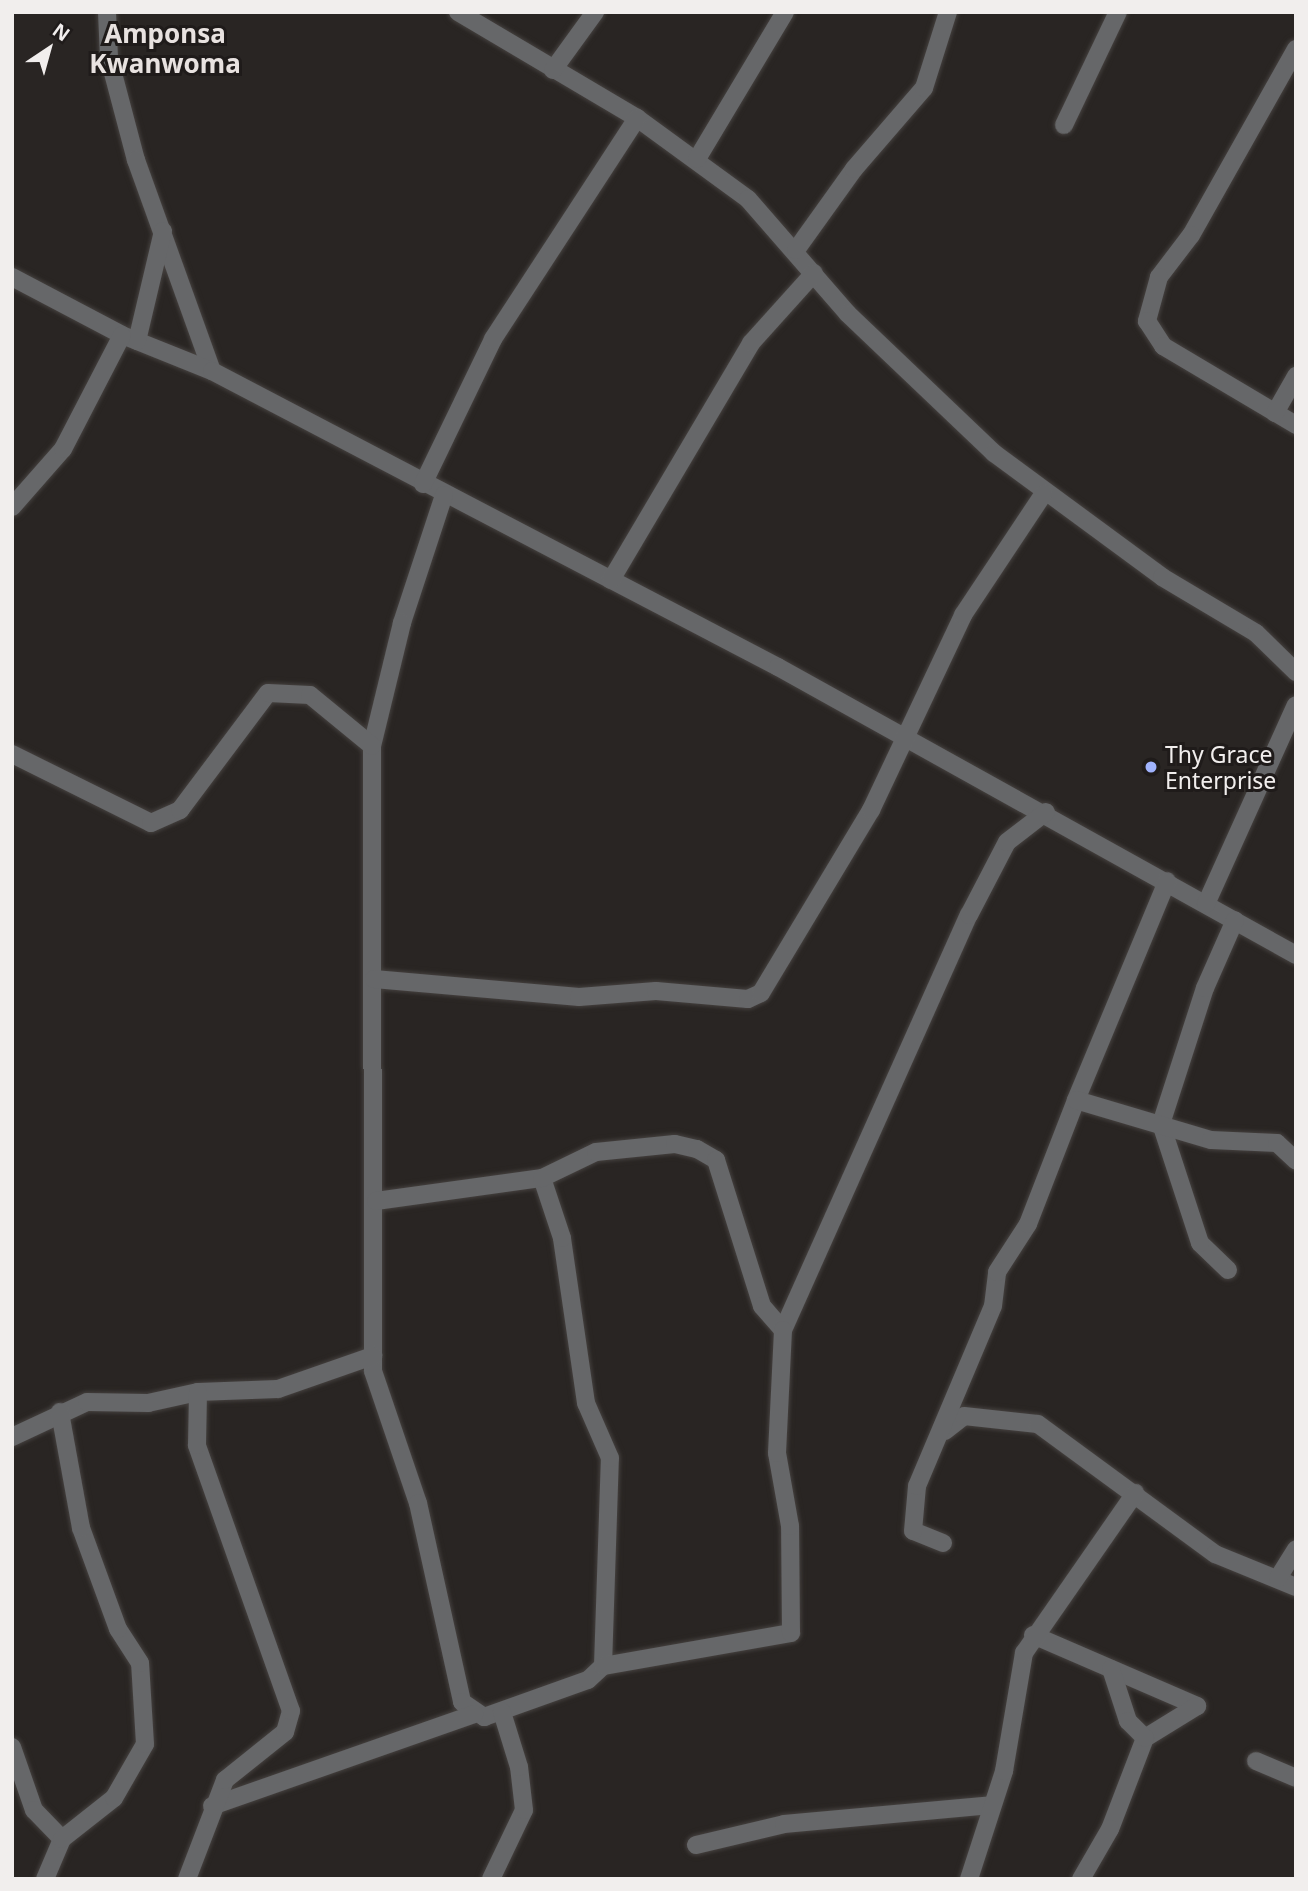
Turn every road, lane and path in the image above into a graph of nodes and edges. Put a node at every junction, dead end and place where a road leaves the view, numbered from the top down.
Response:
1 (107, 12) edge
2 (458, 12) edge
3 (595, 12) edge
4 (785, 12) edge
5 (948, 12) edge
6 (1118, 12) edge
7 (1296, 48) edge
8 (553, 70) junction
9 (637, 118) junction
10 (1064, 125) dead end
11 (697, 159) junction
12 (163, 231) junction
13 (796, 250) junction
14 (814, 273) junction
15 (12, 277) edge
16 (129, 338) junction
17 (212, 371) junction
18 (1296, 376) edge
19 (1275, 413) junction
20 (1296, 425) edge
21 (423, 484) junction
22 (1044, 493) junction
23 (444, 495) junction
24 (12, 507) edge
25 (611, 580) junction
26 (1296, 672) edge
27 (1296, 705) edge
28 (908, 736) junction
29 (372, 746) junction
30 (12, 754) edge
31 (1046, 812) junction
32 (1167, 881) junction
33 (1206, 904) junction
34 (1235, 920) junction
35 (1296, 955) edge
36 (374, 979) junction
37 (1076, 1100) junction
38 (1161, 1124) junction
39 (1296, 1161) edge
40 (542, 1178) junction
41 (376, 1201) junction
42 (1228, 1270) dead end
43 (783, 1331) junction
44 (373, 1356) junction
45 (198, 1392) junction
46 (60, 1412) junction
47 (940, 1436) junction
48 (12, 1437) edge
49 (1135, 1493) junction
50 (943, 1542) dead end
51 (1296, 1549) edge
52 (1278, 1578) junction
53 (1296, 1587) edge
54 (1033, 1635) junction
55 (603, 1666) junction
56 (1111, 1668) junction
57 (502, 1712) junction
58 (474, 1714) junction
59 (1145, 1738) junction
60 (12, 1747) edge
61 (1256, 1761) dead end
62 (1296, 1778) edge
63 (991, 1805) junction
64 (212, 1806) junction
65 (62, 1839) junction
66 (696, 1845) dead end
67 (45, 1879) edge
68 (187, 1879) edge
69 (491, 1879) edge
70 (969, 1879) edge
71 (1081, 1879) edge

1 - 12 street
2 - 8 street
3 - 8 street
4 - 11 street
5 - 13 street
6 - 10 street
7 - 19 street
8 - 9 street
9 - 11 street
9 - 21 street
11 - 13 street
12 - 16 street
12 - 17 street
13 - 14 street
14 - 22 street
14 - 25 street
15 - 16 street
16 - 17 street
16 - 24 street
17 - 21 street
18 - 19 street
19 - 20 street
21 - 23 street
22 - 26 street
22 - 28 street
23 - 25 street
23 - 29 street
25 - 28 street
27 - 33 street
28 - 31 street
28 - 36 street
29 - 30 street
29 - 36 street
31 - 32 street
31 - 43 street
32 - 33 street
32 - 37 street
33 - 34 street
34 - 35 street
34 - 38 street
36 - 41 street
37 - 38 street
37 - 47 street
38 - 39 street
38 - 42 street
40 - 41 street
40 - 43 street
40 - 55 street
41 - 44 street
43 - 55 street
44 - 45 street
44 - 58 street
45 - 46 street
45 - 64 street
46 - 48 street
46 - 65 street
47 - 49 street
47 - 50 street
49 - 52 street
49 - 54 street
51 - 52 street
52 - 53 street
54 - 56 street
54 - 63 street
55 - 57 street
56 - 59 street
56 - 59 street
57 - 58 street
57 - 69 street
58 - 64 street
59 - 71 street
60 - 65 street
61 - 62 street
63 - 66 street
63 - 70 street
64 - 68 street
65 - 67 street

